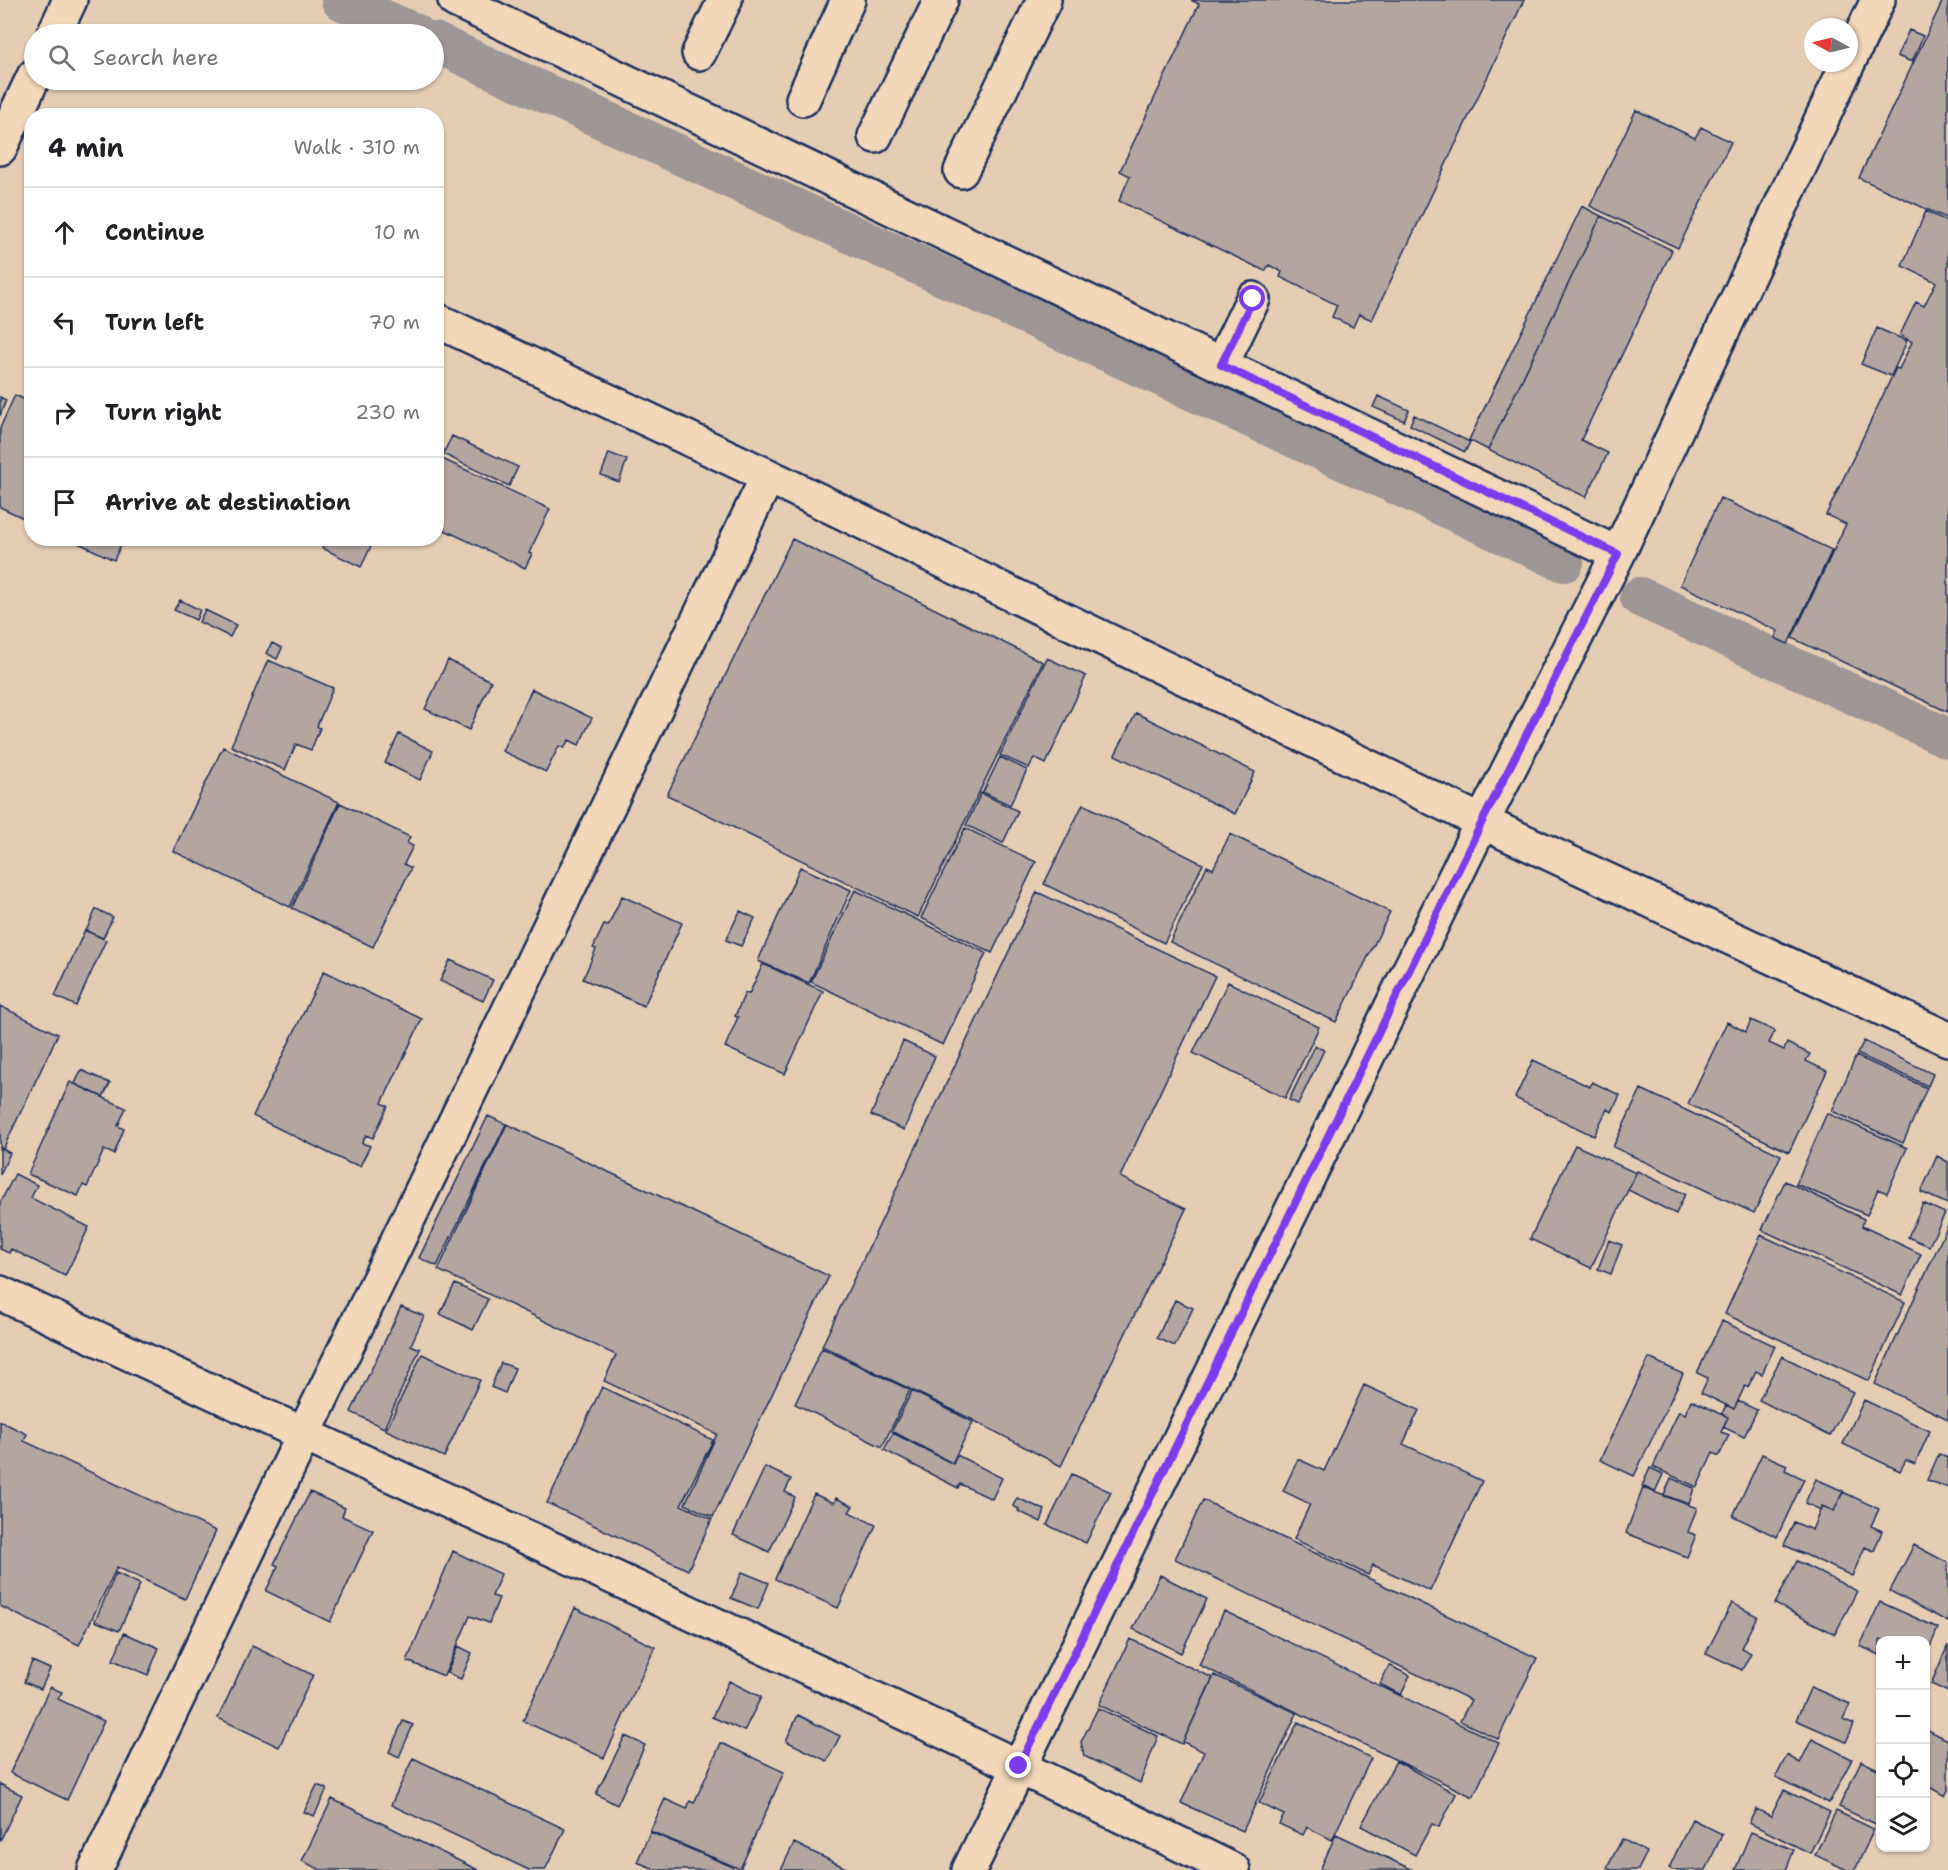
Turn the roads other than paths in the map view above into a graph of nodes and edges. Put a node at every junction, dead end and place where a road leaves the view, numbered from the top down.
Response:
1 (70, 0) edge
2 (454, 0) edge
3 (725, 0) edge
4 (848, 0) edge
5 (941, 0) edge
6 (1044, 0) edge
7 (1878, 0) edge
8 (59, 24) edge
9 (1858, 43) edge
10 (699, 53) dead end
11 (1844, 72) edge
12 (28, 90) edge
13 (803, 99) dead end
14 (11, 128) edge
15 (875, 136) dead end
16 (961, 171) dead end
17 (1253, 299) dead end
18 (444, 324) edge
19 (1221, 365) junction
20 (768, 476) junction
21 (1618, 554) junction
22 (1482, 822) junction
23 (1948, 1040) edge
24 (0, 1293) edge
25 (303, 1436) junction
26 (1019, 1766) junction
27 (95, 1870) edge
28 (969, 1870) edge
29 (1233, 1870) edge

1 - 8 street
2 - 19 street
3 - 10 street
4 - 13 street
5 - 15 street
6 - 16 street
7 - 9 street
11 - 21 street
12 - 14 street
17 - 19 street
18 - 20 street
19 - 21 street
20 - 22 street
20 - 25 street
21 - 22 street
22 - 23 street
22 - 26 street
24 - 25 street
25 - 26 street
25 - 27 street
26 - 28 street
26 - 29 street

